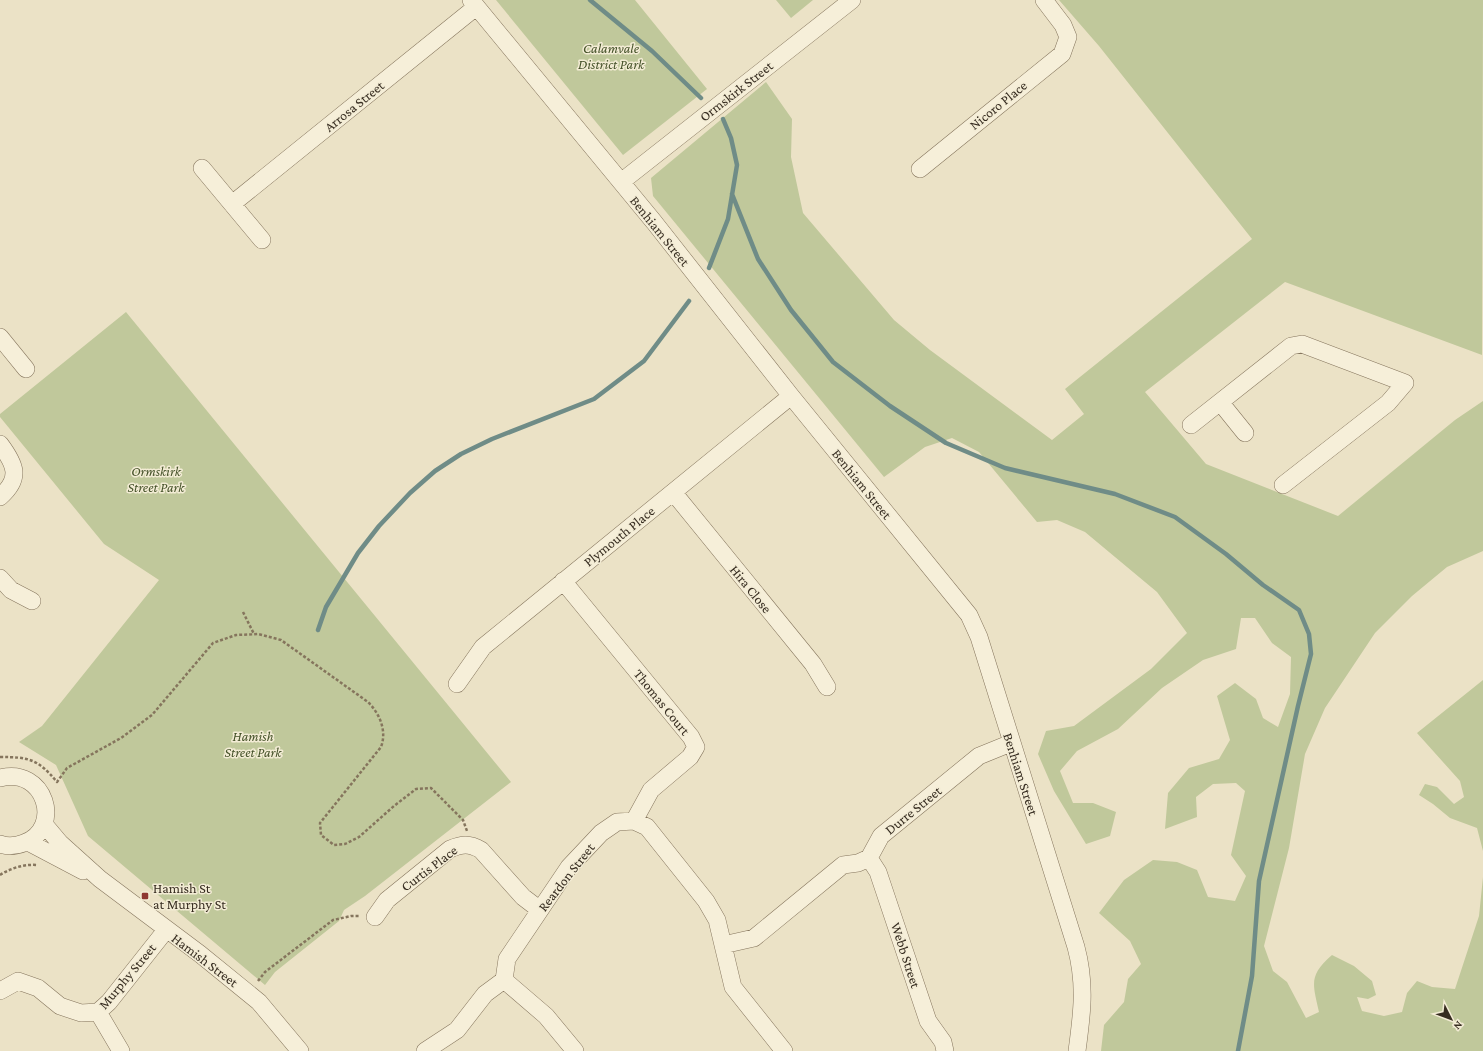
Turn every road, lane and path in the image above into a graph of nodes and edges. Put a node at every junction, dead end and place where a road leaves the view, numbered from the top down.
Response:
1 (852, 0) edge
2 (1044, 0) edge
3 (473, 3) edge
4 (202, 168) dead end
5 (920, 169) dead end
6 (620, 182) junction
7 (232, 204) junction
8 (262, 240) dead end
9 (0, 336) edge
10 (26, 369) dead end
11 (791, 396) junction
12 (1220, 402) junction
13 (1191, 425) dead end
14 (1245, 433) dead end
15 (0, 444) edge
16 (1283, 485) dead end
17 (673, 492) junction
18 (0, 496) edge
19 (0, 578) edge
20 (563, 581) junction
21 (32, 601) dead end
22 (243, 612) dead end
23 (254, 634) junction
24 (457, 684) dead end
25 (827, 687) dead end
26 (1012, 743) junction
27 (0, 778) edge
28 (57, 782) dead end
29 (634, 821) junction
30 (44, 824) junction
31 (28, 842) junction
32 (472, 844) junction
33 (1, 847) edge
34 (870, 858) junction
35 (44, 866) dead end
36 (0, 875) edge
37 (100, 879) junction
38 (540, 910) junction
39 (375, 917) joint
40 (166, 930) junction
41 (723, 945) junction
42 (504, 980) junction
43 (0, 991) edge
44 (250, 995) junction
45 (98, 1012) junction
46 (120, 1051) edge
47 (300, 1051) edge
48 (425, 1051) edge
49 (575, 1051) edge
50 (784, 1051) edge
51 (944, 1051) edge
52 (1077, 1051) edge

1 - 6 street, Ormskirk Street
2 - 5 street, Nicoro Place
3 - 6 street, Benhiam Street
3 - 7 street, Arrosa Street
4 - 7 street
6 - 11 street, Benhiam Street
7 - 8 street
9 - 10 street
11 - 17 street, Plymouth Place
11 - 26 street, Benhiam Street
12 - 13 street
12 - 14 street
12 - 16 street
15 - 18 street
17 - 20 street, Plymouth Place
17 - 25 street, Hira Close
19 - 21 street
20 - 24 street, Plymouth Place
20 - 29 street, Thomas Court
22 - 23 path
23 - 28 path
23 - 32 path
26 - 34 street, Durre Street
26 - 52 street, Benhiam Street
27 - 30 street
29 - 38 street, Reardon Street
29 - 41 street
30 - 31 street
30 - 37 street, Hamish Street
31 - 33 street
31 - 37 street, Hamish Street
32 - 38 street, Curtis Place
32 - 39 street, Curtis Place
34 - 41 street
34 - 51 street, Webb Street
35 - 36 path
37 - 40 street, Hamish Street
38 - 42 street, Reardon Street
39 - 44 path
40 - 44 street, Hamish Street
40 - 45 street, Murphy Street
41 - 50 street
42 - 48 street
42 - 49 street
43 - 45 street, Murphy Street
44 - 47 street, Hamish Street
45 - 46 street

